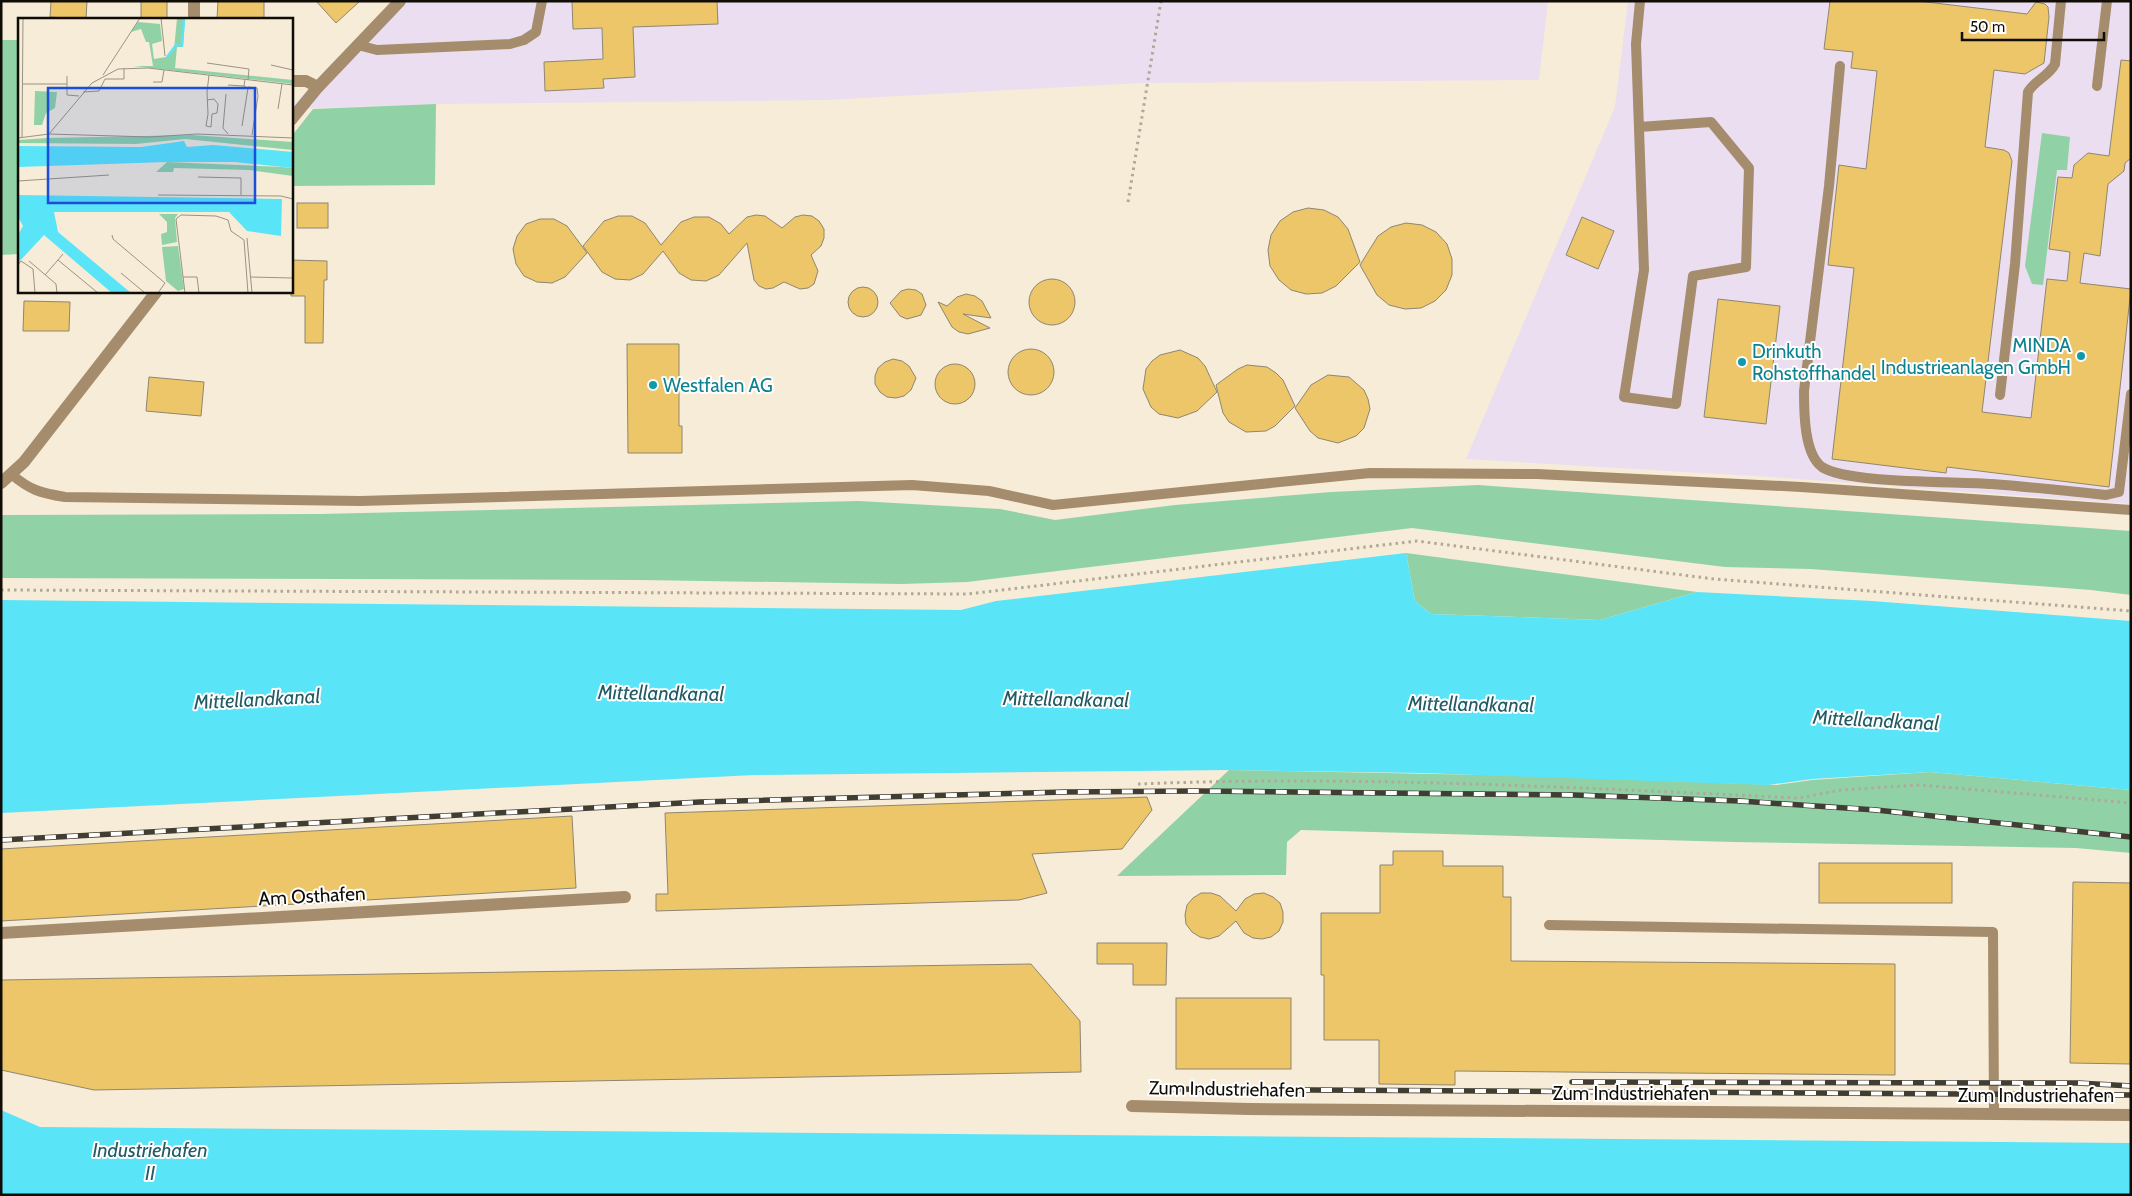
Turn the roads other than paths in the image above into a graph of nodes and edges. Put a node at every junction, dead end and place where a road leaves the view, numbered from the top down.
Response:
1 (194, 1) edge
2 (400, 1) edge
3 (542, 1) edge
4 (1640, 1) edge
5 (2061, 1) edge
6 (2107, 1) edge
7 (194, 18) edge
8 (358, 45) junction
9 (1840, 66) dead end
10 (292, 81) edge
11 (2097, 86) dead end
12 (318, 87) junction
13 (292, 119) edge
14 (1639, 127) junction
15 (156, 292) edge
16 (2131, 394) edge
17 (2000, 395) dead end
18 (11, 474) junction
19 (1, 483) edge
20 (2131, 510) edge
21 (625, 897) dead end
22 (1549, 925) dead end
23 (1, 933) edge
24 (1132, 1106) dead end
25 (1994, 1114) junction
26 (2131, 1115) edge

1 - 7 street
2 - 8 street
3 - 8 lane
4 - 14 lane
5 - 17 lane
6 - 11 lane
8 - 12 street
9 - 16 lane
10 - 12 street
12 - 13 street
14 - 14 lane
15 - 18 street
18 - 19 street
18 - 20 lane
21 - 23 street, Am Osthafen
22 - 25 lane
24 - 25 street, Zum Industriehafen
25 - 26 street, Zum Industriehafen

